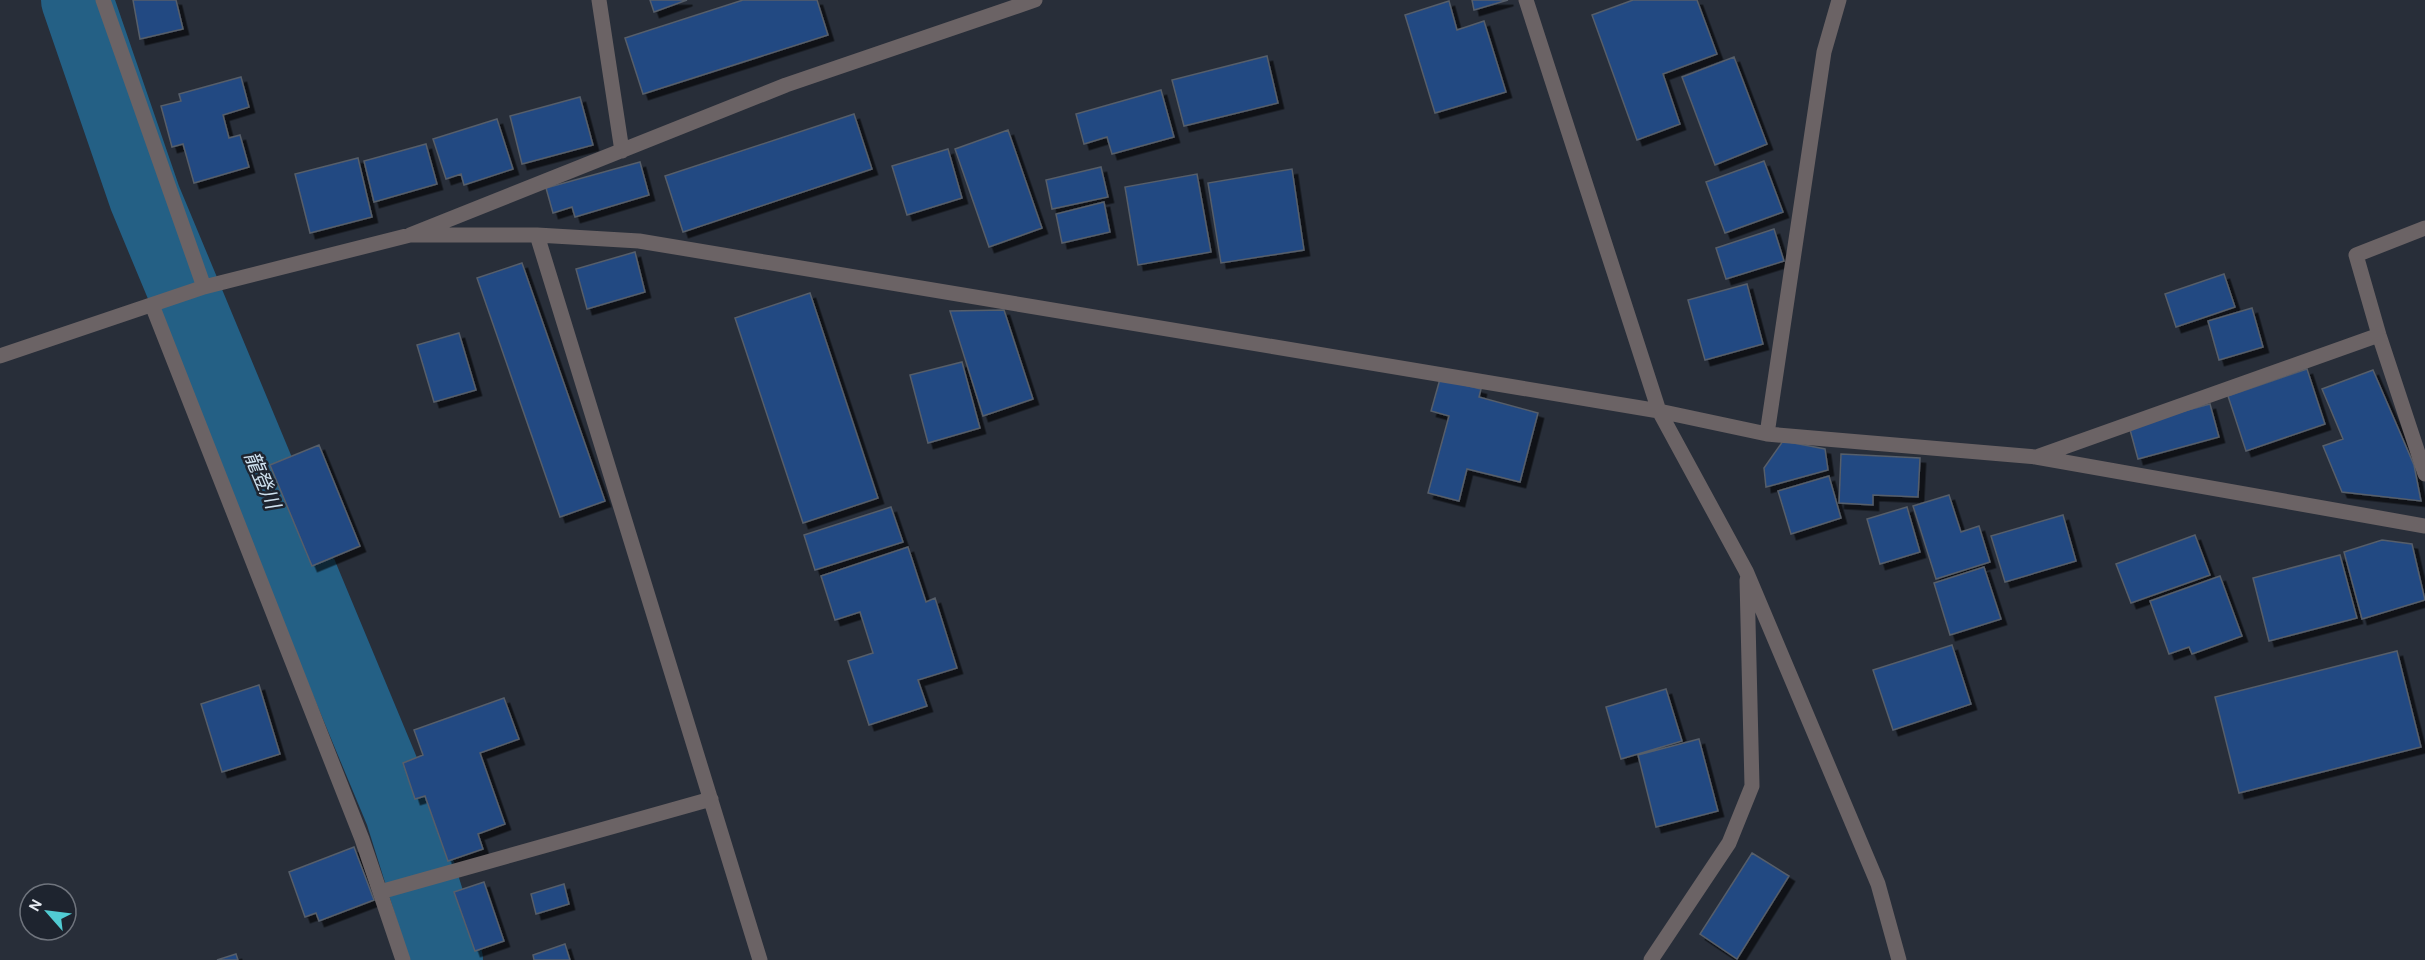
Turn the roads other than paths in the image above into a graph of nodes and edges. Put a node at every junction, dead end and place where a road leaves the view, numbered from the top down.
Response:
1 (103, 0) edge
2 (599, 0) edge
3 (1035, 0) edge
4 (1526, 0) edge
5 (1839, 0) edge
6 (622, 151) junction
7 (2425, 228) edge
8 (537, 234) junction
9 (410, 235) junction
10 (204, 287) junction
11 (152, 305) junction
12 (2379, 335) junction
13 (0, 356) edge
14 (1659, 411) junction
15 (1767, 434) junction
16 (2036, 457) junction
17 (2425, 474) edge
18 (2425, 526) edge
19 (1746, 571) junction
20 (711, 799) junction
21 (380, 892) junction
22 (403, 960) edge
23 (760, 960) edge
24 (1651, 960) edge
25 (1899, 960) edge

1 - 10 street
2 - 6 street
3 - 6 street
4 - 14 street
5 - 15 street
6 - 9 street
7 - 12 street
8 - 9 street
8 - 14 street
8 - 20 street
9 - 10 street
10 - 11 street
11 - 13 street
11 - 21 street
12 - 16 street
12 - 17 street
14 - 15 street
14 - 19 street
15 - 16 street
16 - 18 street
19 - 24 street
19 - 25 street
20 - 21 street
20 - 23 street
21 - 22 street

